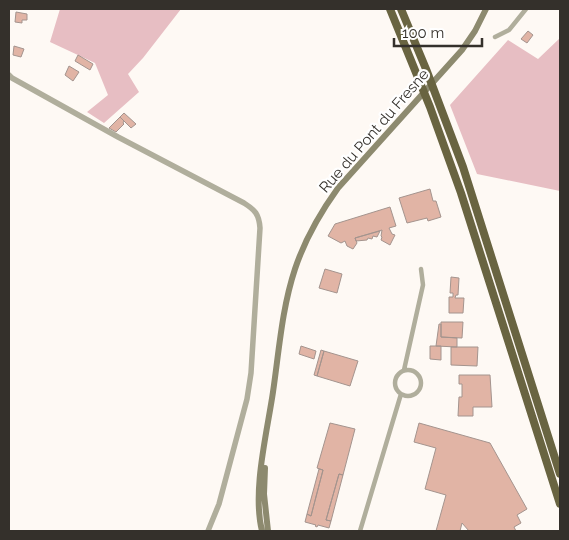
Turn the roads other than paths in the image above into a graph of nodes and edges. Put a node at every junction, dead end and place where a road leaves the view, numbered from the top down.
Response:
1 (390, 9) edge
2 (401, 9) edge
3 (486, 9) edge
4 (526, 9) edge
5 (495, 37) dead end
6 (9, 75) edge
7 (421, 270) dead end
8 (404, 370) junction
9 (401, 394) junction
10 (264, 455) junction
11 (560, 474) edge
12 (560, 504) edge
13 (208, 531) edge
14 (262, 531) edge
15 (268, 531) edge
16 (360, 531) edge

1 - 12 highway
2 - 11 highway
3 - 10 main road, Rue du Pont du Fresne
4 - 5 street
6 - 13 street
7 - 8 street
8 - 9 street
8 - 9 street
9 - 16 street
10 - 14 main road, Rue du Pont du Fresne
10 - 15 main road, Rue du Pont du Fresne

